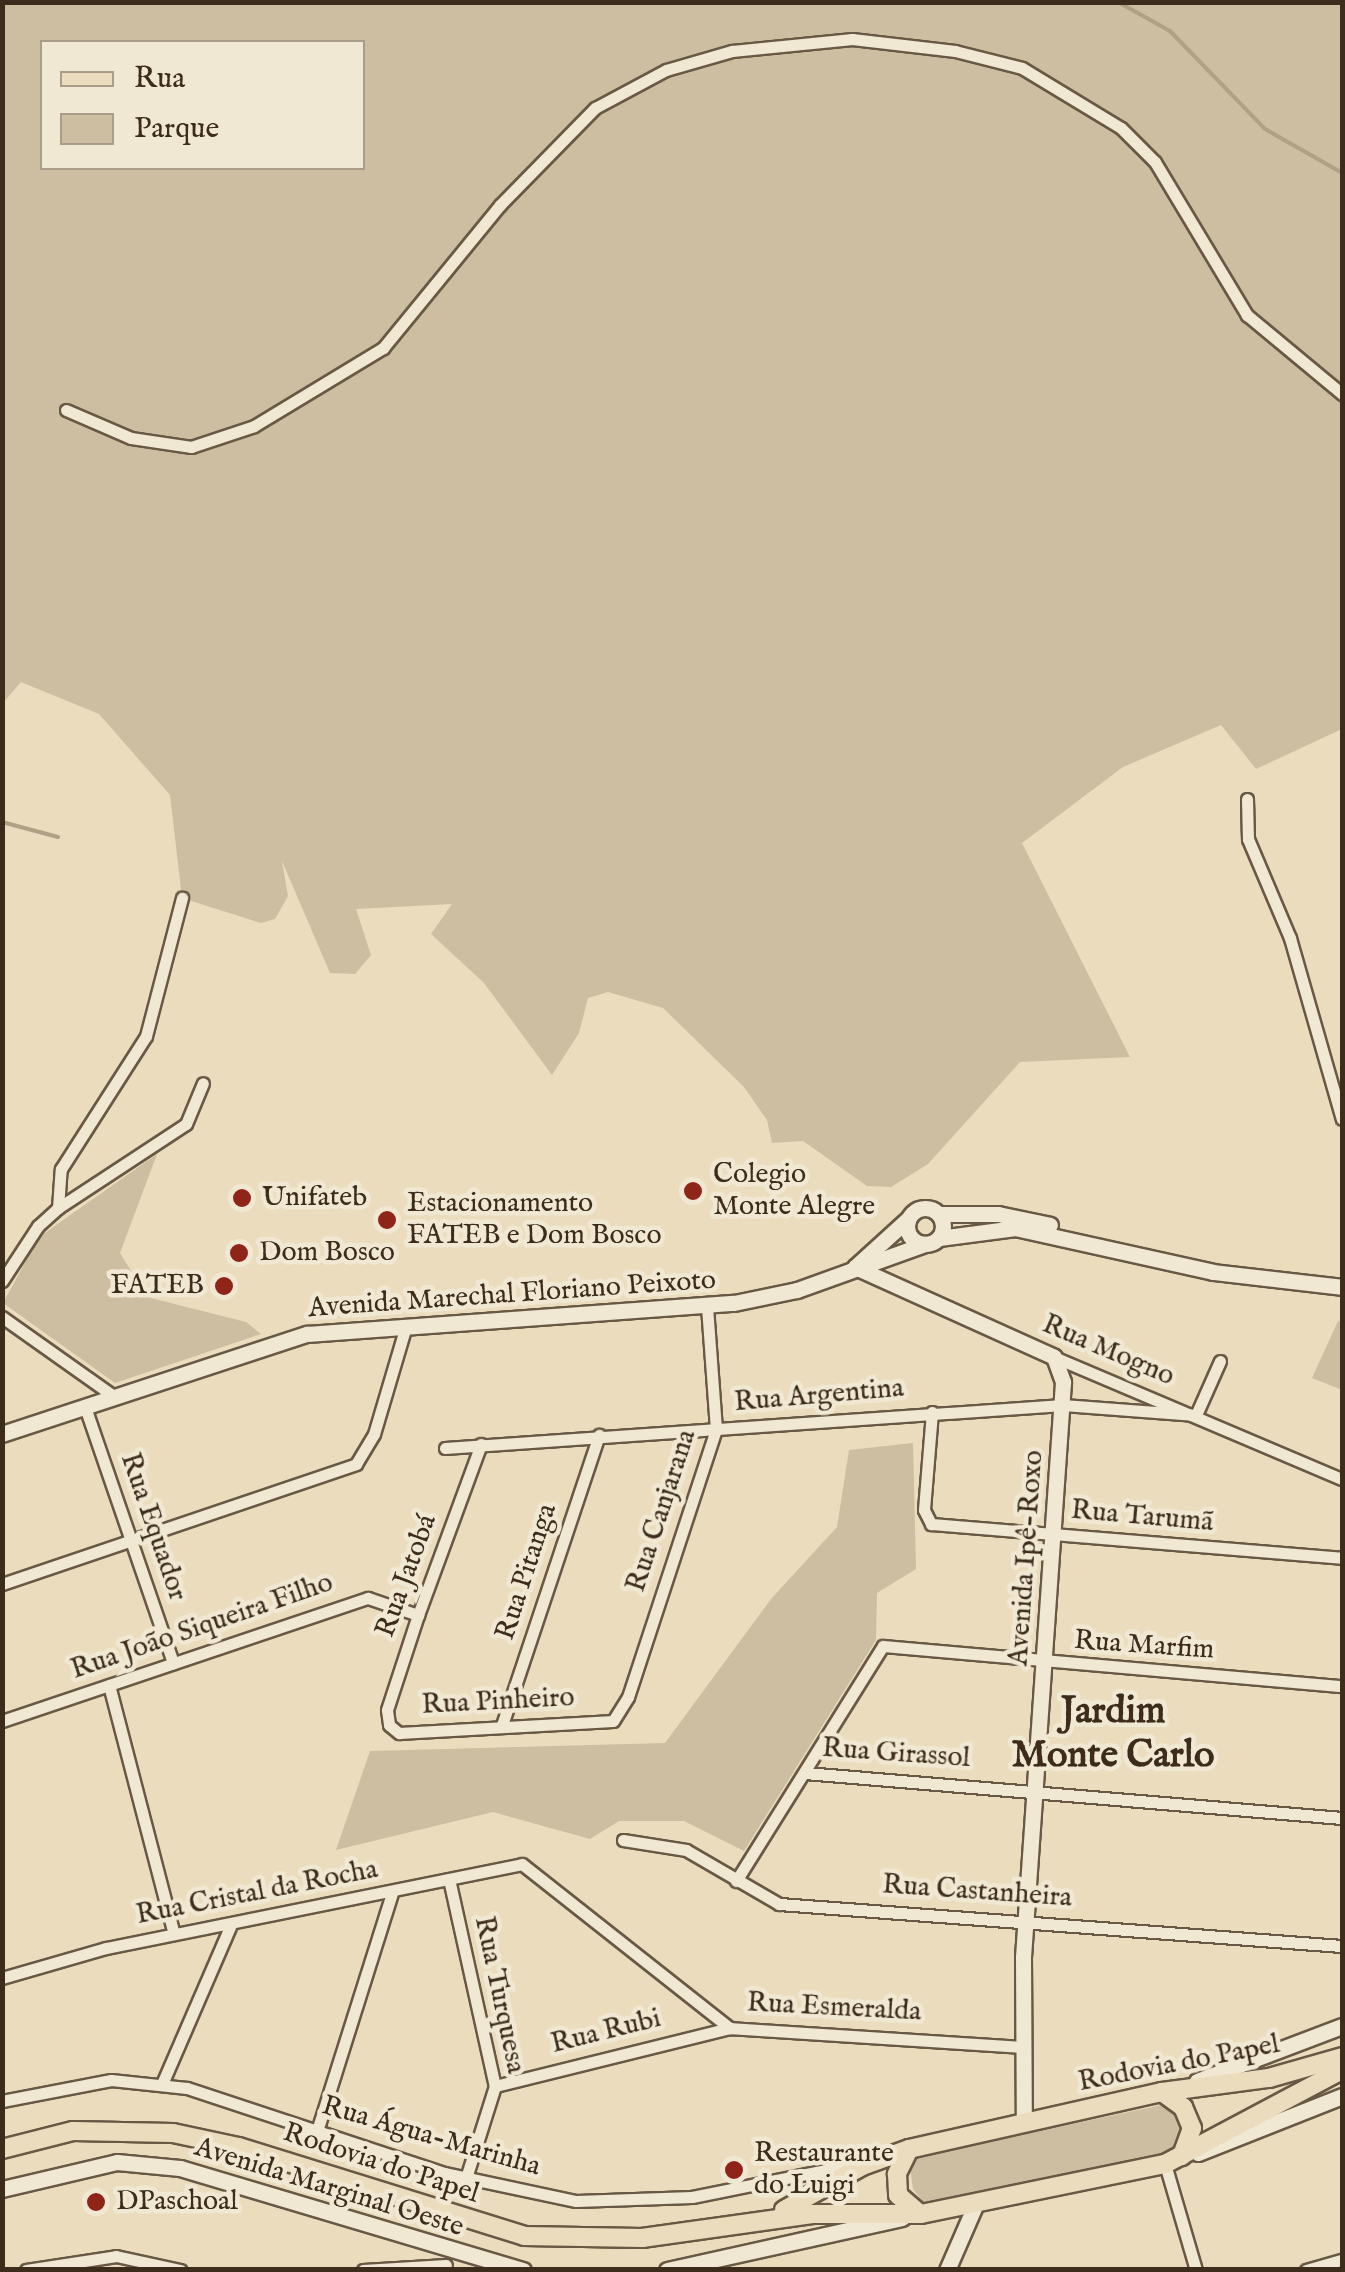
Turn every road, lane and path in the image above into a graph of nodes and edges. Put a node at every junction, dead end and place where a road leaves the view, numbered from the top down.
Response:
1 (1342, 394) edge
2 (66, 410) dead end
3 (1247, 800) dead end
4 (182, 898) dead end
5 (203, 1083) dead end
6 (1342, 1119) edge
7 (58, 1208) junction
8 (939, 1214) junction
9 (908, 1219) junction
10 (1076, 1237) junction
11 (885, 1238) junction
12 (927, 1243) junction
13 (855, 1267) junction
14 (2, 1281) edge
15 (1341, 1286) edge
16 (707, 1306) junction
17 (2, 1317) edge
18 (406, 1326) junction
19 (1054, 1357) junction
20 (1220, 1361) dead end
21 (115, 1396) junction
22 (1063, 1405) junction
23 (85, 1407) junction
24 (932, 1412) junction
25 (1196, 1415) junction
26 (716, 1430) junction
27 (2, 1434) edge
28 (599, 1434) junction
29 (481, 1444) junction
30 (445, 1448) dead end
31 (1342, 1479) edge
32 (1054, 1534) junction
33 (131, 1541) junction
34 (1342, 1558) edge
35 (2, 1584) edge
36 (418, 1615) junction
37 (173, 1663) junction
38 (1044, 1663) junction
39 (109, 1685) junction
40 (1342, 1686) edge
41 (2, 1721) edge
42 (612, 1721) joint
43 (502, 1725) junction
44 (389, 1726) joint
45 (805, 1773) junction
46 (1034, 1790) junction
47 (1342, 1818) edge
48 (623, 1840) dead end
49 (522, 1864) joint
50 (449, 1879) junction
51 (736, 1881) junction
52 (392, 1894) junction
53 (1026, 1919) junction
54 (230, 1928) junction
55 (174, 1934) junction
56 (1342, 1946) edge
57 (2, 1978) edge
58 (1342, 2026) edge
59 (730, 2028) junction
60 (1021, 2046) junction
61 (1342, 2057) edge
62 (1342, 2070) edge
63 (162, 2084) junction
64 (495, 2086) junction
65 (1162, 2092) junction
66 (1342, 2096) edge
67 (2, 2102) edge
68 (1024, 2123) junction
69 (316, 2131) junction
70 (2, 2149) edge
71 (908, 2150) junction
72 (1172, 2162) junction
73 (466, 2178) junction
74 (2, 2189) edge
75 (977, 2201) junction
76 (920, 2214) junction
77 (746, 2222) junction
78 (440, 2247) junction
79 (1342, 2260) edge
80 (126, 2264) edge
81 (447, 2267) edge
82 (26, 2270) edge
83 (180, 2270) edge
84 (363, 2270) edge
85 (523, 2270) edge
86 (667, 2270) edge
87 (947, 2270) edge
88 (1196, 2270) edge
89 (1306, 2270) edge

1 - 2 street
3 - 6 street
4 - 7 street
5 - 7 street
7 - 14 street
8 - 9 main road, Avenida Marechal Floriano Peixoto
8 - 10 main road, Avenida Marechal Floriano Peixoto
8 - 12 main road
9 - 11 main road, Avenida Marechal Floriano Peixoto
9 - 12 main road
10 - 12 main road, Avenida Marechal Floriano Peixoto
10 - 15 main road, Avenida Marechal Floriano Peixoto
11 - 12 main road
11 - 13 main road, Avenida Marechal Floriano Peixoto
12 - 13 main road, Avenida Marechal Floriano Peixoto
13 - 16 main road, Avenida Marechal Floriano Peixoto
13 - 19 main road, Rua Mogno
16 - 18 main road, Avenida Marechal Floriano Peixoto
16 - 26 street, Rua Canjarana
17 - 21 street
18 - 21 main road, Avenida Marechal Floriano Peixoto
18 - 33 street
19 - 22 main road, Avenida Ipê-Roxo
19 - 25 street, Rua Mogno
20 - 25 street
21 - 23 main road, Avenida Marechal Floriano Peixoto
22 - 24 street, Rua Argentina
22 - 25 street, Rua Argentina
22 - 32 main road, Avenida Ipê-Roxo
23 - 27 main road, Avenida Marechal Floriano Peixoto
23 - 33 street, Rua Equador
24 - 26 street, Rua Argentina
24 - 32 street, Rua Tarumã
25 - 31 street, Rua Mogno
26 - 28 street, Rua Argentina
26 - 42 street, Rua Canjarana
28 - 29 street, Rua Argentina
28 - 43 street, Rua Pitanga
29 - 30 street, Rua Argentina
29 - 36 street, Rua Jatobá
32 - 34 street, Rua Tarumã
32 - 38 main road, Avenida Ipê-Roxo
33 - 35 street
33 - 37 street, Rua Equador
36 - 37 street, Rua João Siqueira Filho
36 - 44 street, Rua Jatobá
37 - 39 street, Rua João Siqueira Filho
38 - 40 street, Rua Marfim
38 - 45 street, Rua Marfim
38 - 46 main road, Avenida Ipê-Roxo
39 - 41 street, Rua João Siqueira Filho
39 - 55 street
42 - 43 street, Rua Pinheiro
43 - 44 street, Rua Pinheiro
45 - 46 street, Rua Girassol
45 - 51 street
46 - 47 street, Rua Girassol
46 - 53 main road, Avenida Ipê-Roxo
48 - 51 street, Rua Castanheira
49 - 50 street, Rua Cristal da Rocha
49 - 59 street, Rua Esmeralda
50 - 52 street, Rua Cristal da Rocha
50 - 64 street, Rua Turquesa
51 - 53 street, Rua Castanheira
52 - 54 street, Rua Cristal da Rocha
52 - 69 street
53 - 56 street, Rua Castanheira
53 - 60 main road, Avenida Ipê-Roxo
54 - 55 street, Rua Cristal da Rocha
54 - 63 street
55 - 57 street, Rua Cristal da Rocha
58 - 65 main road
59 - 60 street, Rua Esmeralda
59 - 64 street, Rua Rubi
60 - 68 main road, Avenida Ipê-Roxo
61 - 65 main road, Rodovia do Papel
62 - 72 main road, Rodovia do Papel
63 - 67 street, Rua Água-Marinha
63 - 69 street, Rua Água-Marinha
64 - 73 street, Rua Turquesa
65 - 68 main road, Rodovia do Papel
65 - 72 main road
66 - 72 main road
68 - 71 main road, Rodovia do Papel
69 - 73 street, Rua Água-Marinha
70 - 77 main road, Rodovia do Papel
71 - 73 street, Rua Água-Marinha
71 - 76 main road
71 - 77 main road, Rodovia do Papel
72 - 75 main road, Rodovia do Papel
72 - 88 street
74 - 78 main road, Avenida Marginal Oeste
75 - 76 main road, Rodovia do Papel
75 - 87 main road
76 - 77 main road, Rodovia do Papel
76 - 86 main road
78 - 81 street
78 - 85 main road, Avenida Marginal Oeste
79 - 89 street
80 - 82 street
80 - 83 street
81 - 84 street

